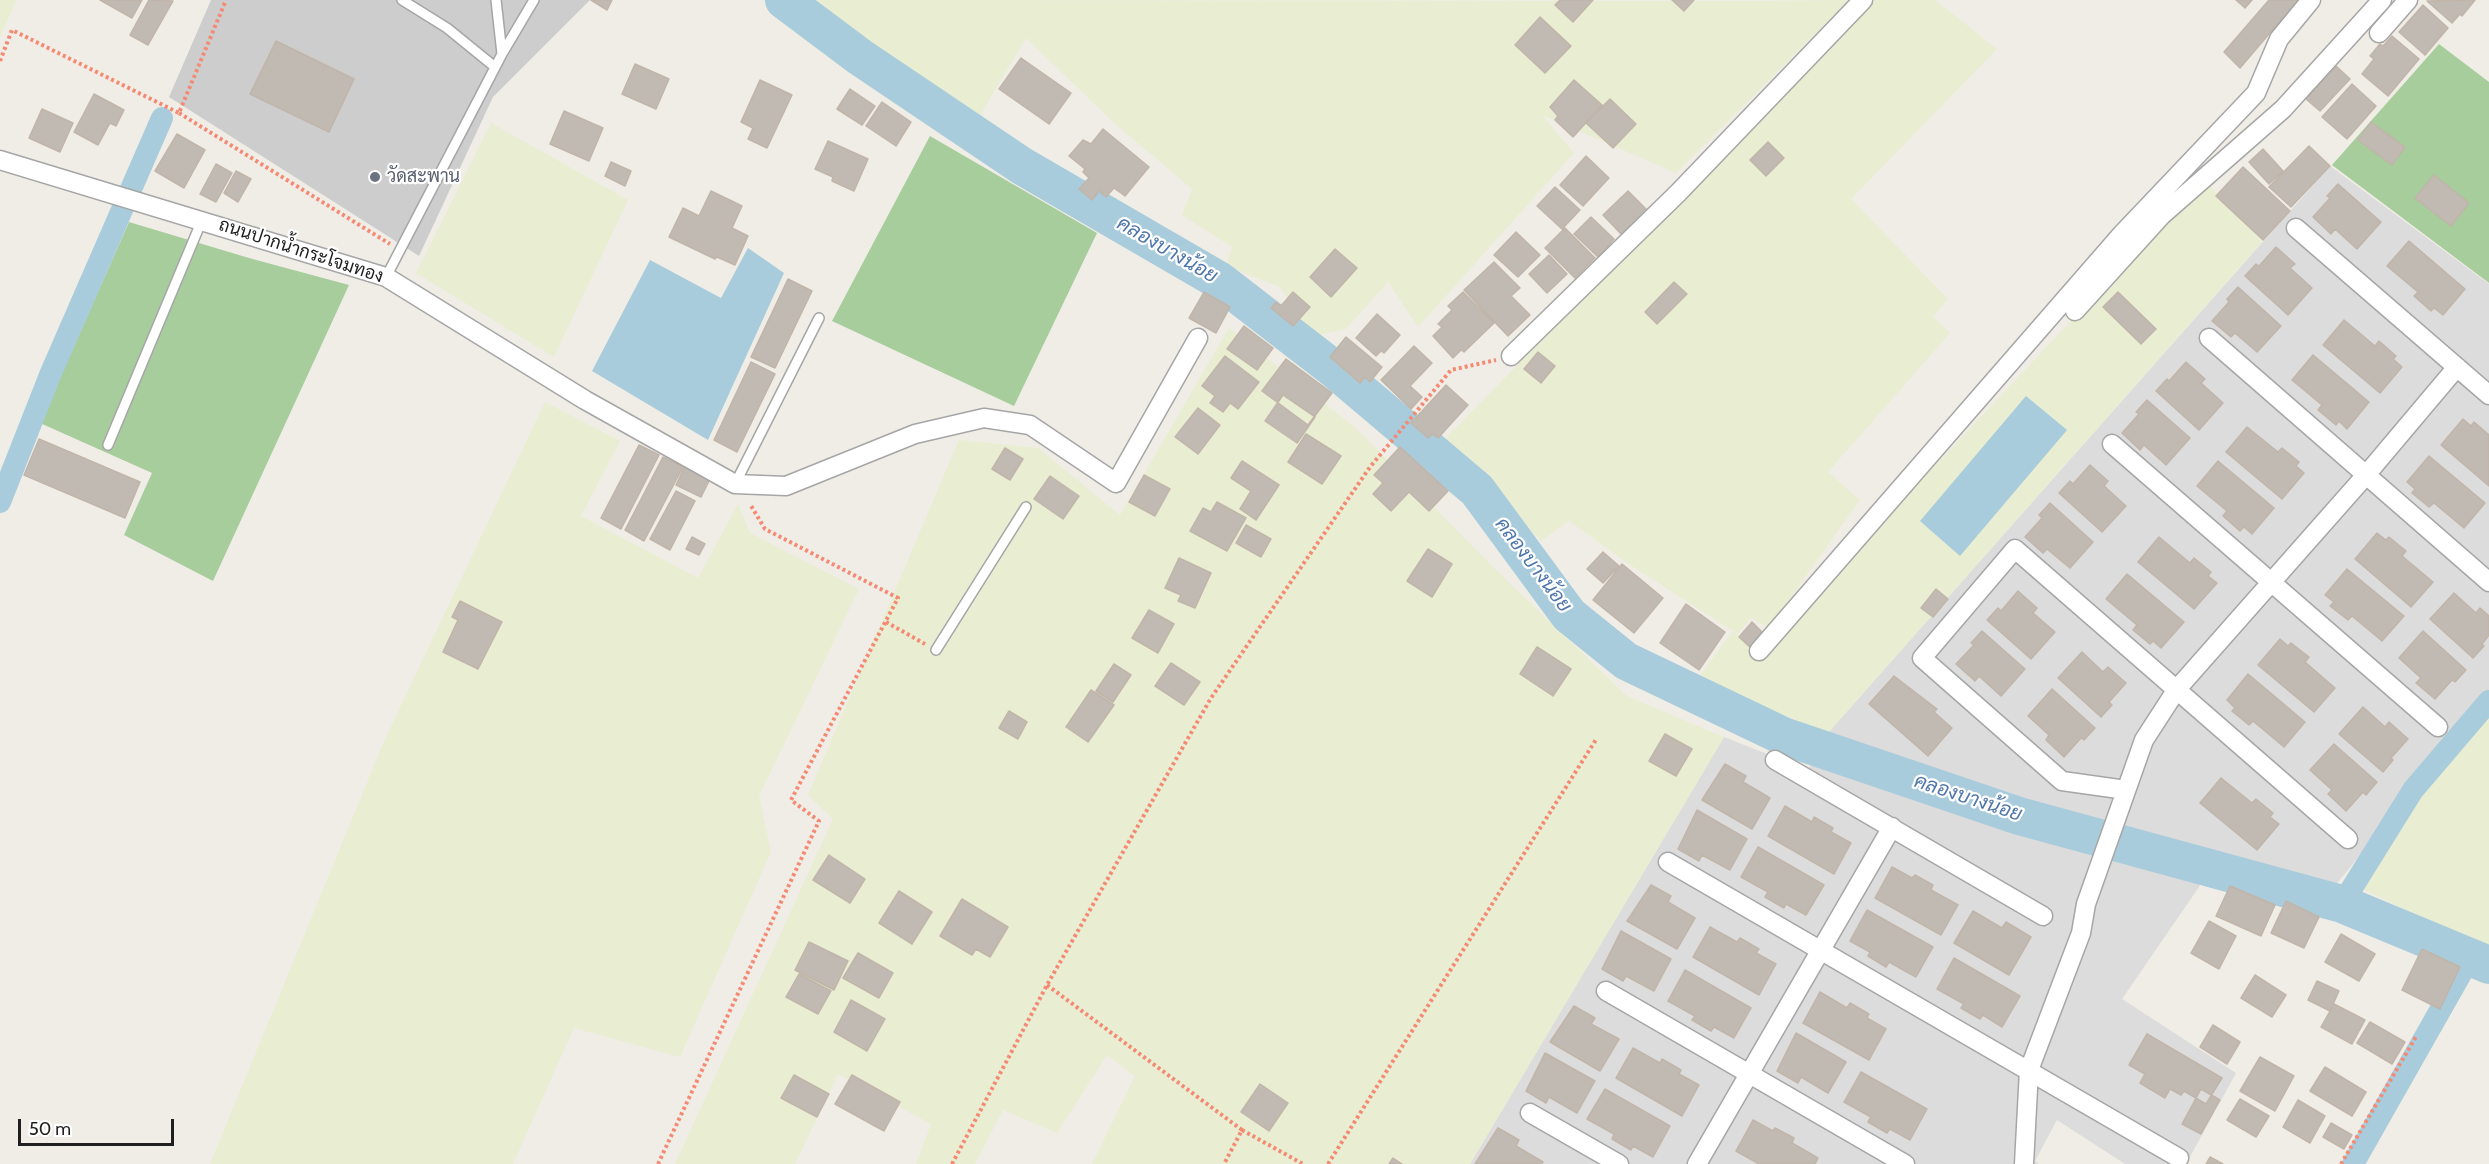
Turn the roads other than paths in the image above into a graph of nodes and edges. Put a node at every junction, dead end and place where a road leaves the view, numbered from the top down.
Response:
1 (402, 0) edge
2 (496, 0) edge
3 (534, 0) edge
4 (1863, 0) edge
5 (2311, 0) edge
6 (2382, 0) edge
7 (2408, 0) edge
8 (2379, 33) dead end
9 (502, 54) junction
10 (495, 67) junction
11 (0, 160) edge
12 (202, 220) junction
13 (2296, 228) dead end
14 (386, 277) junction
15 (2075, 311) dead end
16 (819, 318) dead end
17 (1198, 338) dead end
18 (2209, 338) dead end
19 (1511, 356) road end
20 (2457, 367) junction
21 (2489, 394) edge
22 (2112, 444) dead end
23 (108, 446) dead end
24 (2366, 475) junction
25 (735, 484) junction
26 (1026, 507) dead end
27 (2272, 581) junction
28 (2489, 582) edge
29 (936, 650) road end
30 (1759, 651) dead end
31 (2177, 689) junction
32 (2438, 727) dead end
33 (1775, 760) dead end
34 (2126, 790) junction
35 (1892, 827) junction
36 (2348, 839) dead end
37 (1668, 862) dead end
38 (2043, 916) dead end
39 (1821, 951) junction
40 (1606, 991) dead end
41 (2029, 1070) junction
42 (1749, 1074) junction
43 (1530, 1113) dead end
44 (2179, 1158) dead end
45 (1619, 1164) edge
46 (1697, 1164) edge
47 (1905, 1164) edge
48 (2024, 1164) edge

1 - 10 lane
2 - 9 lane
3 - 9 lane
4 - 19 street
5 - 30 street
6 - 15 street
7 - 8 street
9 - 10 lane
10 - 14 lane
11 - 12 street, ถนนปากน้ำกระโจมทอง
12 - 14 street, ถนนปากน้ำกระโจมทอง
12 - 23 lane
13 - 20 street
14 - 25 street, ถนนปากน้ำกระโจมทอง
16 - 25 lane
17 - 25 street
18 - 24 street
20 - 21 street
20 - 24 street
22 - 27 street
24 - 27 street
24 - 28 street
26 - 29 lane
27 - 31 street
27 - 32 street
31 - 34 street
31 - 34 street
31 - 36 street
33 - 35 street
34 - 41 street
35 - 38 street
35 - 39 street
37 - 39 street
39 - 41 street
39 - 42 street
40 - 42 street
41 - 44 street
41 - 48 street
42 - 46 street
42 - 47 street
43 - 45 street

